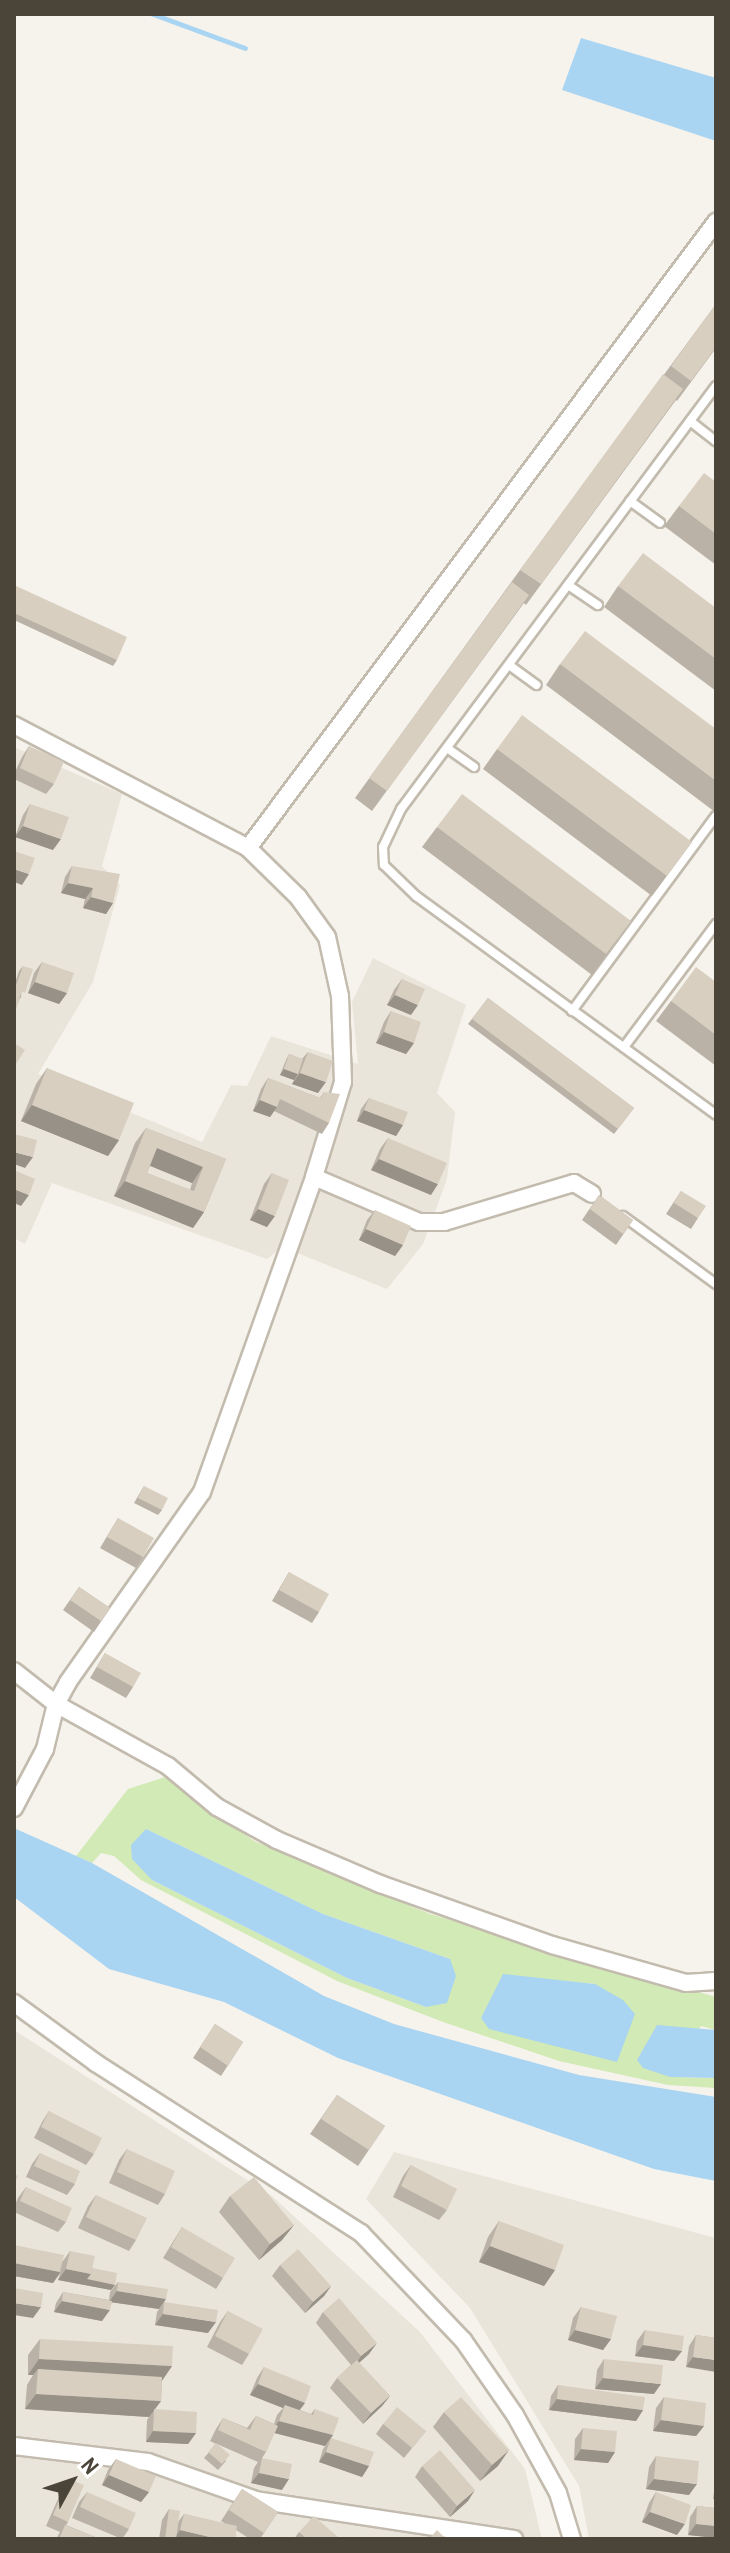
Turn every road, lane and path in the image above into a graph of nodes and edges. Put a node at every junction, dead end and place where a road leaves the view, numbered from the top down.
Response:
1 (716, 222) edge
2 (716, 386) edge
3 (690, 421) junction
4 (716, 441) edge
5 (630, 501) junction
6 (660, 523) dead end
7 (568, 585) junction
8 (598, 605) dead end
9 (509, 665) junction
10 (537, 685) dead end
11 (14, 725) edge
12 (447, 748) junction
13 (474, 767) dead end
14 (716, 816) edge
15 (248, 848) junction
16 (716, 924) edge
17 (572, 1011) junction
18 (624, 1047) junction
19 (716, 1115) edge
20 (314, 1177) junction
21 (598, 1198) edge
22 (615, 1211) edge
23 (716, 1284) edge
24 (14, 1671) edge
25 (56, 1704) junction
26 (14, 1808) edge
27 (716, 1981) edge
28 (14, 2003) edge
29 (14, 2446) edge
30 (514, 2539) edge
31 (572, 2539) edge

1 - 15 street
2 - 3 lane
3 - 4 lane
3 - 5 lane
5 - 6 lane
5 - 7 lane
7 - 8 lane
7 - 9 lane
9 - 10 lane
9 - 12 lane
11 - 15 street
12 - 13 lane
12 - 17 lane
14 - 17 lane
15 - 20 street
16 - 18 lane
17 - 18 lane
18 - 19 lane
20 - 21 street
20 - 25 street
22 - 23 lane
24 - 25 street
25 - 26 street
25 - 27 street
28 - 31 street
29 - 30 street

